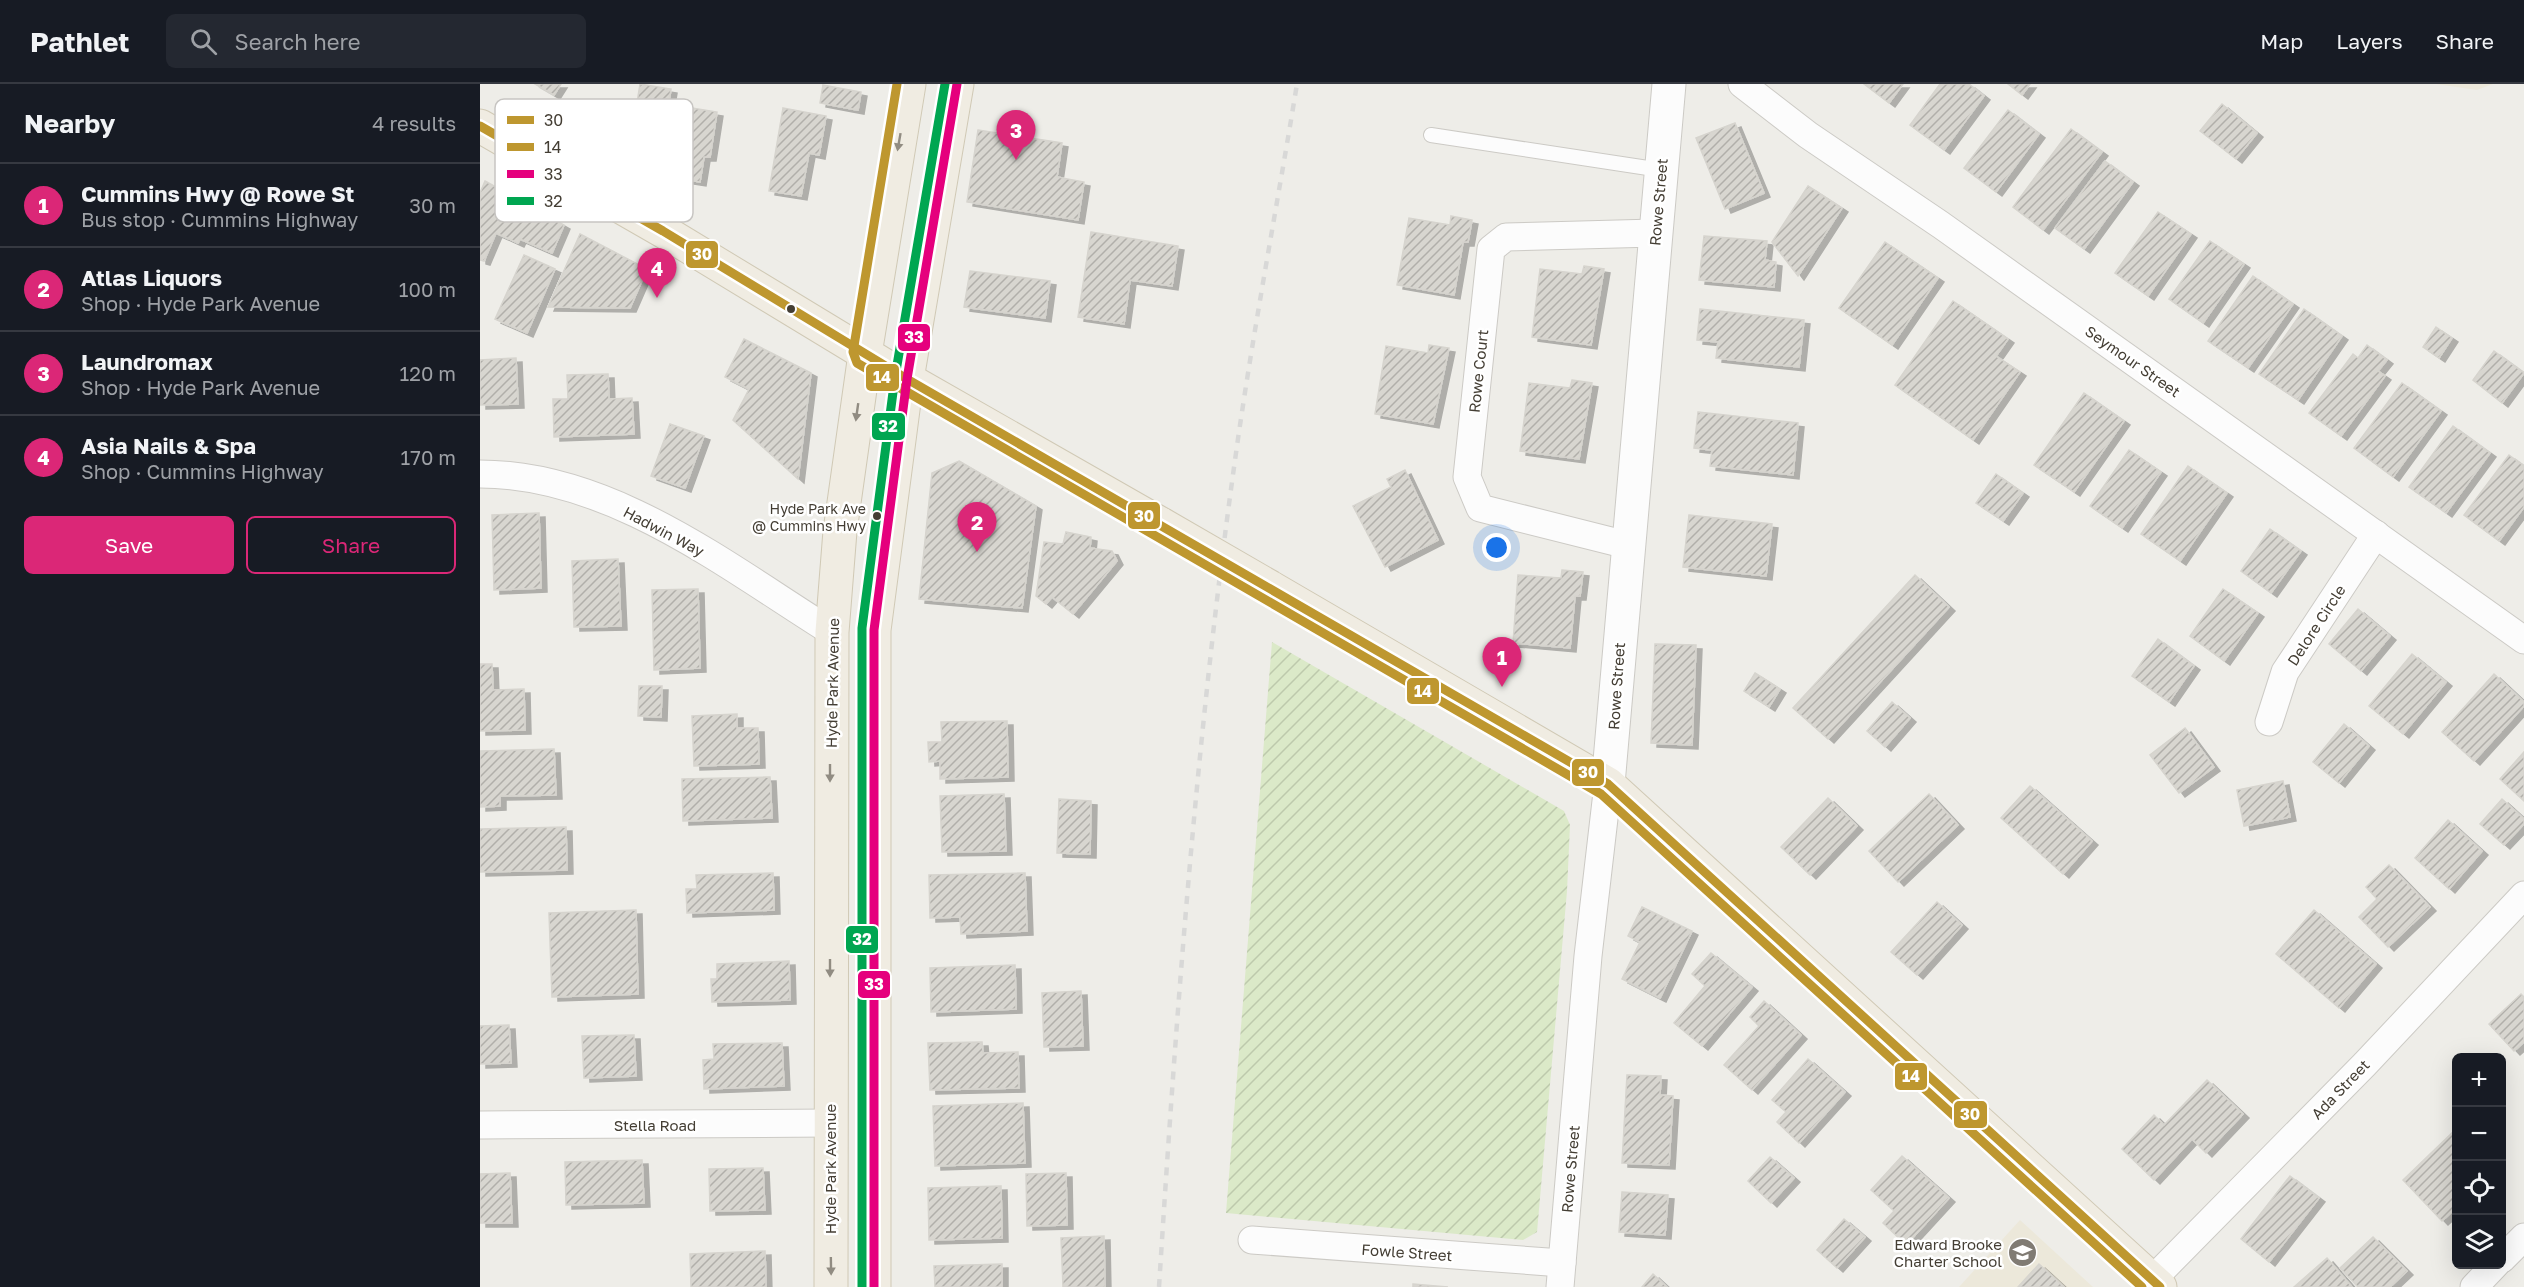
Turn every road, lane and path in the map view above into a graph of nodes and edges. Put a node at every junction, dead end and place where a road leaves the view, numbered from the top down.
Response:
1 (909, 84) edge
2 (957, 84) edge
3 (1669, 84) edge
4 (1742, 84) edge
5 (480, 126) edge
6 (495, 135) edge
7 (1431, 135) dead end
8 (1661, 170) junction
9 (647, 222) edge
10 (1655, 233) junction
11 (865, 354) junction
12 (907, 379) junction
13 (480, 474) edge
14 (2376, 534) junction
15 (1627, 544) junction
16 (832, 632) junction
17 (2524, 640) edge
18 (2269, 722) dead end
19 (1608, 784) junction
20 (2524, 895) edge
21 (873, 1121) junction
22 (830, 1123) junction
23 (480, 1125) edge
24 (2524, 1237) edge
25 (1252, 1240) dead end
26 (2506, 1255) edge
27 (2491, 1269) edge
28 (1561, 1275) edge
29 (2156, 1284) edge
30 (831, 1287) edge
31 (874, 1287) edge
32 (2474, 1287) edge

1 -> 11 main road, Hyde Park Avenue
2 - 12 main road
3 - 8 street, Rowe Street
4 - 14 street, Seymour Street
5 - 6 main road
7 - 8 lane
8 - 10 street, Rowe Street
9 - 11 main road
10 - 15 street, Rowe Street
10 - 15 street, Rowe Court
11 - 12 main road
11 -> 16 main road, Hyde Park Avenue
12 - 19 main road, bridge
12 - 21 main road
13 - 16 street, Hadwin Way
14 - 17 street, Seymour Street
14 - 18 street, Delore Circle
15 - 19 street, Rowe Street
16 -> 22 main road, Hyde Park Avenue
19 - 28 street, Rowe Street
19 - 29 main road
20 - 29 street, Ada Street
21 - 22 main road
21 - 31 main road
22 - 23 street, Stella Road
22 -> 30 main road, Hyde Park Avenue
24 - 26 street
25 - 28 street, Fowle Street
27 - 32 street

